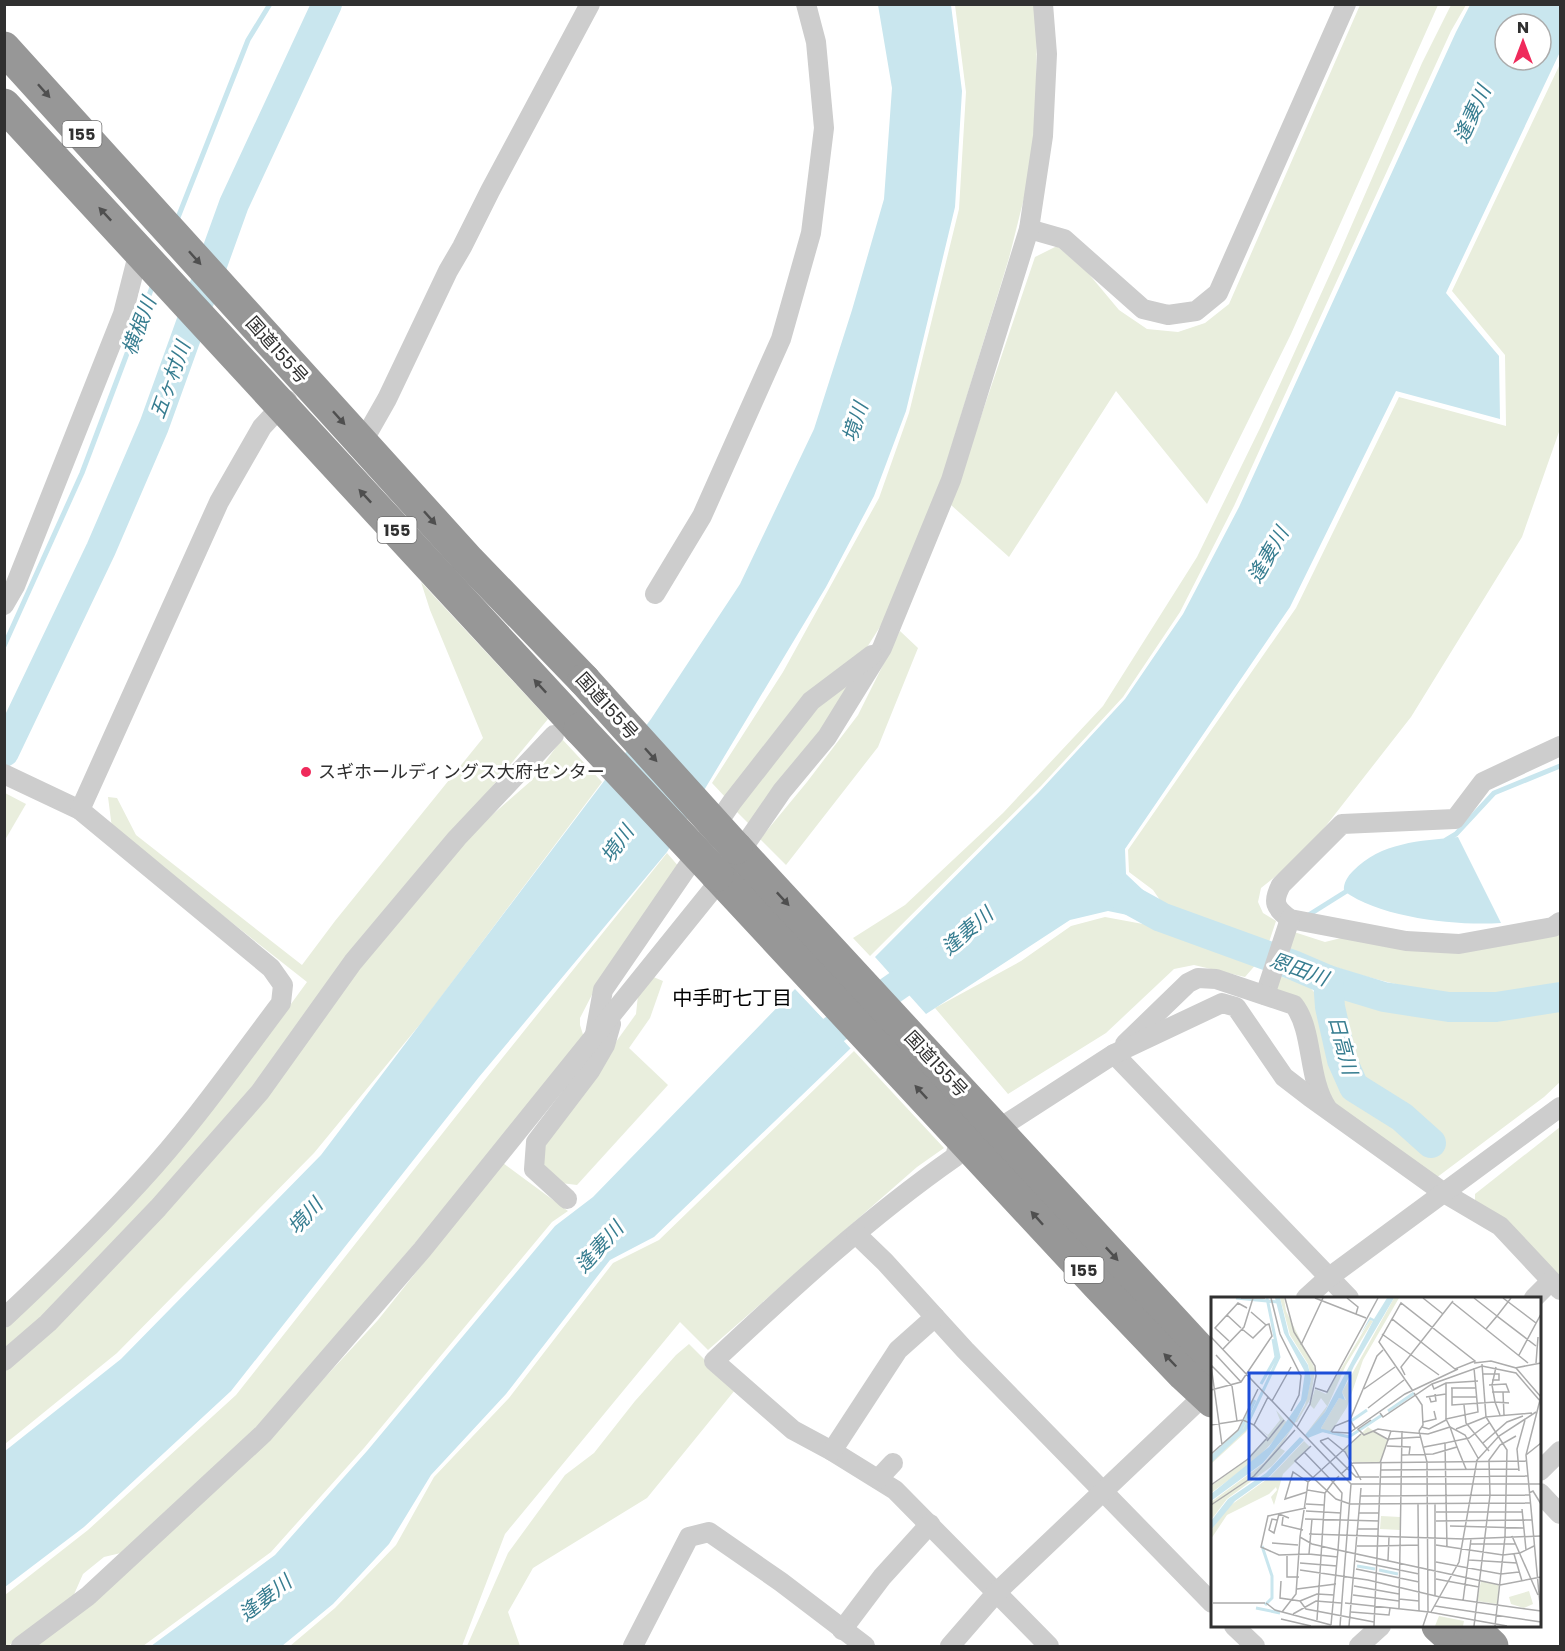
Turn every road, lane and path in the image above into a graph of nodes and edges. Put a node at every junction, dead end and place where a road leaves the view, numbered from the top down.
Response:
1 (590, 4) edge
2 (806, 4) edge
3 (1043, 4) edge
4 (1346, 4) edge
5 (4, 48) edge
6 (4, 105) edge
7 (1029, 229) junction
8 (142, 254) junction
9 (306, 381) junction
10 (282, 406) junction
11 (362, 443) junction
12 (655, 594) dead end
13 (4, 605) edge
14 (882, 648) junction
15 (567, 732) junction
16 (1560, 746) edge
17 (4, 774) edge
18 (80, 810) junction
19 (740, 852) junction
20 (720, 878) junction
21 (1290, 919) junction
22 (1560, 922) edge
23 (1265, 995) junction
24 (614, 1013) junction
25 (594, 1037) junction
26 (1114, 1054) junction
27 (1560, 1107) edge
28 (1330, 1112) junction
29 (982, 1128) junction
30 (1444, 1193) junction
31 (567, 1199) dead end
32 (856, 1234) junction
33 (1328, 1278) junction
34 (1556, 1286) edge
35 (1308, 1297) edge
36 (1347, 1297) edge
37 (1537, 1297) edge
38 (935, 1317) junction
39 (4, 1318) edge
40 (4, 1361) edge
41 (1211, 1362) edge
42 (1210, 1394) edge
43 (832, 1450) junction
44 (1560, 1451) edge
45 (893, 1463) dead end
46 (1541, 1469) edge
47 (878, 1479) junction
48 (1103, 1491) junction
49 (1541, 1495) edge
50 (1560, 1514) edge
51 (930, 1524) junction
52 (997, 1592) junction
53 (1211, 1602) edge
54 (1235, 1627) edge
55 (1380, 1627) edge
56 (1439, 1627) edge
57 (1472, 1627) edge
58 (842, 1629) junction
59 (21, 1647) edge
60 (633, 1647) edge
61 (865, 1647) edge
62 (950, 1647) edge
63 (1049, 1647) edge
64 (1255, 1647) edge
65 (1359, 1647) edge
66 (1460, 1647) edge
67 (1492, 1647) edge

1 - 11 street
2 - 12 street
3 - 7 street
4 - 7 street
5 -> 9 highway, 国道155号 / 155
8 -> 6 highway, 国道155号 / 155
7 - 14 street
8 - 10 highway, 国道155号 / 155
8 - 13 street
9 - 10 street
9 -> 11 highway, 国道155号 / 155
15 -> 10 highway, 国道155号 / 155
10 - 18 street
11 -> 19 highway, 国道155号 / 155, bridge
14 - 19 street
14 - 25 street
15 - 20 highway, 国道155号 / 155, bridge
15 - 40 street
16 - 21 street
17 - 18 street
18 - 39 street
19 -> 29 highway, 国道155号 / 155
20 - 24 street
29 -> 20 highway, 国道155号 / 155
21 - 22 street
21 - 23 street
23 - 26 street
23 - 28 street
24 - 25 street
24 - 31 street
25 - 59 street
26 - 28 street
26 - 29 street
26 - 33 street
27 - 30 street
28 - 30 street
29 - 32 street
29 -> 41 highway, 国道155号 / 155
42 -> 29 highway, 国道155号 / 155
30 - 33 street
30 - 34 street
32 - 38 street
32 - 43 street
33 - 35 street
33 - 36 street
34 - 37 street
38 - 43 street
38 - 48 street
42 - 48 street
43 - 47 street
44 - 46 street
45 - 47 street
47 - 51 street
48 - 52 street
48 - 53 street
49 - 50 street
51 - 52 street
51 - 58 street
52 - 62 street
52 - 63 street
54 - 64 street
55 - 65 street
56 - 66 highway
57 - 67 highway
58 - 60 street
58 - 61 street

